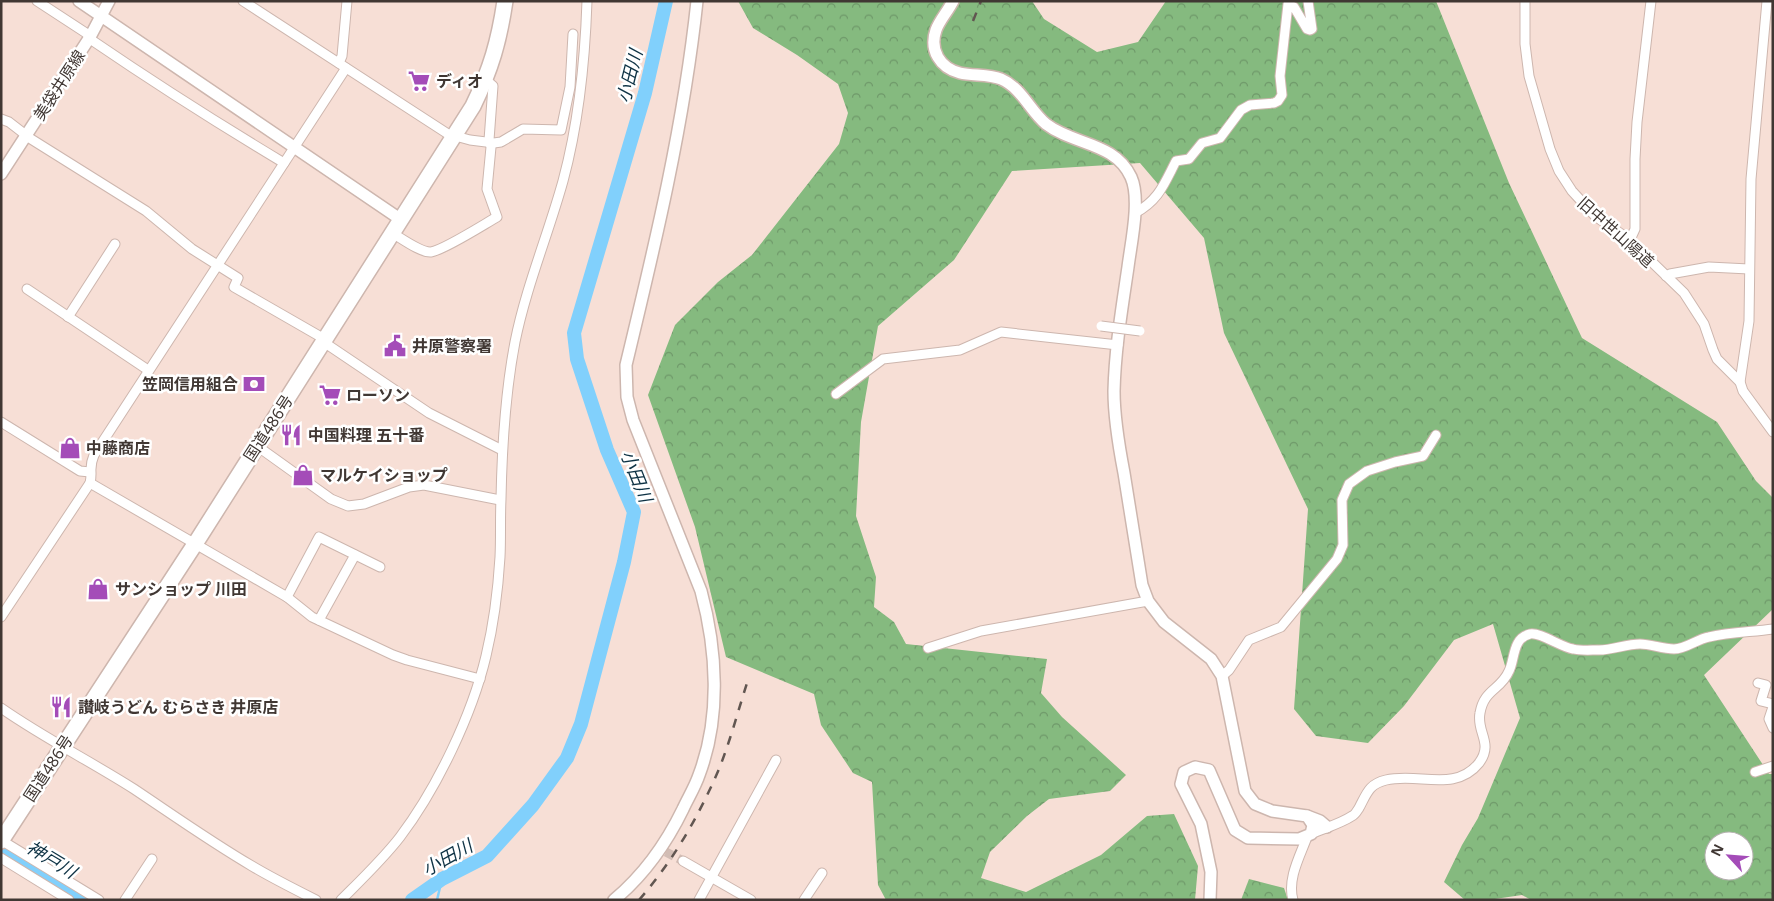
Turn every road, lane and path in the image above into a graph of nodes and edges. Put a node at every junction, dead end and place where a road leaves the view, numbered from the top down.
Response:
1 (37, 1) edge
2 (79, 1) edge
3 (109, 1) edge
4 (243, 1) edge
5 (347, 1) edge
6 (505, 1) edge
7 (587, 1) edge
8 (697, 1) edge
9 (953, 1) edge
10 (1308, 1) edge
11 (1525, 1) edge
12 (1651, 1) edge
13 (1767, 1) edge
14 (101, 16) junction
15 (573, 34) dead end
16 (90, 37) junction
17 (585, 40) junction
18 (571, 58) junction
19 (342, 66) junction
20 (486, 80) junction
21 (577, 114) junction
22 (1, 119) edge
23 (562, 131) junction
24 (27, 135) junction
25 (455, 135) junction
26 (490, 143) junction
27 (293, 147) junction
28 (569, 154) junction
29 (284, 163) junction
30 (1, 174) edge
31 (1135, 213) junction
32 (400, 219) junction
33 (392, 233) junction
34 (1630, 240) junction
35 (115, 244) dead end
36 (217, 265) junction
37 (1750, 269) junction
38 (1666, 276) junction
39 (27, 289) dead end
40 (68, 317) junction
41 (1101, 326) dead end
42 (1140, 331) dead end
43 (324, 341) junction
44 (1118, 345) junction
45 (148, 370) junction
46 (1740, 382) junction
47 (836, 394) dead end
48 (1, 422) edge
49 (1773, 432) edge
50 (1436, 435) dead end
51 (257, 446) junction
52 (502, 450) junction
53 (90, 472) junction
54 (90, 482) junction
55 (500, 500) junction
56 (195, 544) junction
57 (355, 555) junction
58 (380, 567) dead end
59 (287, 597) junction
60 (1148, 601) junction
61 (1, 618) edge
62 (319, 620) junction
63 (1773, 629) edge
64 (928, 648) dead end
65 (1222, 676) junction
66 (480, 679) junction
67 (1758, 683) dead end
68 (1773, 705) edge
69 (1, 708) edge
70 (1773, 728) edge
71 (62, 746) junction
72 (776, 760) dead end
73 (1773, 766) edge
74 (1755, 772) dead end
75 (1307, 816) junction
76 (1327, 827) junction
77 (1309, 836) junction
78 (2, 841) edge
79 (1, 858) edge
80 (152, 860) dead end
81 (683, 861) tunnel mouth
82 (822, 873) dead end
83 (712, 877) junction
84 (69, 900) edge
85 (99, 900) edge
86 (125, 900) edge
87 (316, 900) edge
88 (341, 900) edge
89 (614, 900) edge
90 (699, 900) edge
91 (751, 900) edge
92 (804, 900) edge
93 (1210, 900) edge
94 (1293, 900) edge

1 - 16 street
2 - 14 street
3 - 14 street, 美袋井原線
4 - 19 street
5 - 19 street
6 - 20 highway, 国道486号
7 - 17 street
8 - 89 street
9 - 31 street
10 - 31 street
11 - 34 street, 旧中世山陽道
12 - 34 street
13 - 37 street
14 - 16 street, 美袋井原線
14 - 27 street
15 - 18 street
16 - 24 street, 美袋井原線
16 - 29 street
17 - 18 street
17 - 21 street
18 - 23 street
19 - 25 street
19 - 27 street
20 - 25 highway, 国道486号
20 - 26 street
21 - 23 street
21 - 28 street
22 - 24 street
23 - 26 street
23 - 28 street
24 - 30 street, 美袋井原線
24 - 36 street
25 - 26 street
25 - 32 highway, 国道486号
26 - 33 street
27 - 29 street
27 - 32 street
28 - 52 street
29 - 36 street
31 - 44 street
32 - 33 highway, 国道486号
33 - 43 highway, 国道486号
34 - 38 street, 旧中世山陽道
35 - 40 street
36 - 43 street
36 - 45 street
37 - 38 street
37 - 46 street
38 - 46 street, 旧中世山陽道
39 - 40 street
40 - 45 street
41 - 42 street, bridge
43 - 51 highway, 国道486号
43 - 52 street
44 - 47 street
44 - 60 street
45 - 53 street
46 - 49 street, 旧中世山陽道
48 - 53 street
50 - 65 street
51 - 55 street
51 - 56 highway, 国道486号
52 - 55 street
53 - 54 street
54 - 56 street
54 - 61 street
55 - 66 street
56 - 59 street
56 - 71 highway, 国道486号
57 - 58 street
57 - 59 street
57 - 62 street
59 - 62 street
60 - 64 street
60 - 65 street
62 - 66 street
63 - 76 street
65 - 75 street
66 - 88 street
67 - 68 street
68 - 70 street
69 - 71 street
71 - 78 highway, 国道486号
71 - 87 street
72 - 83 street
73 - 74 street
75 - 76 street
75 - 77 street
76 - 77 street
77 - 93 street
77 - 94 street
78 - 85 street
79 - 84 street
80 - 86 street
81 - 83 street
82 - 92 street
83 - 90 street
83 - 91 street

